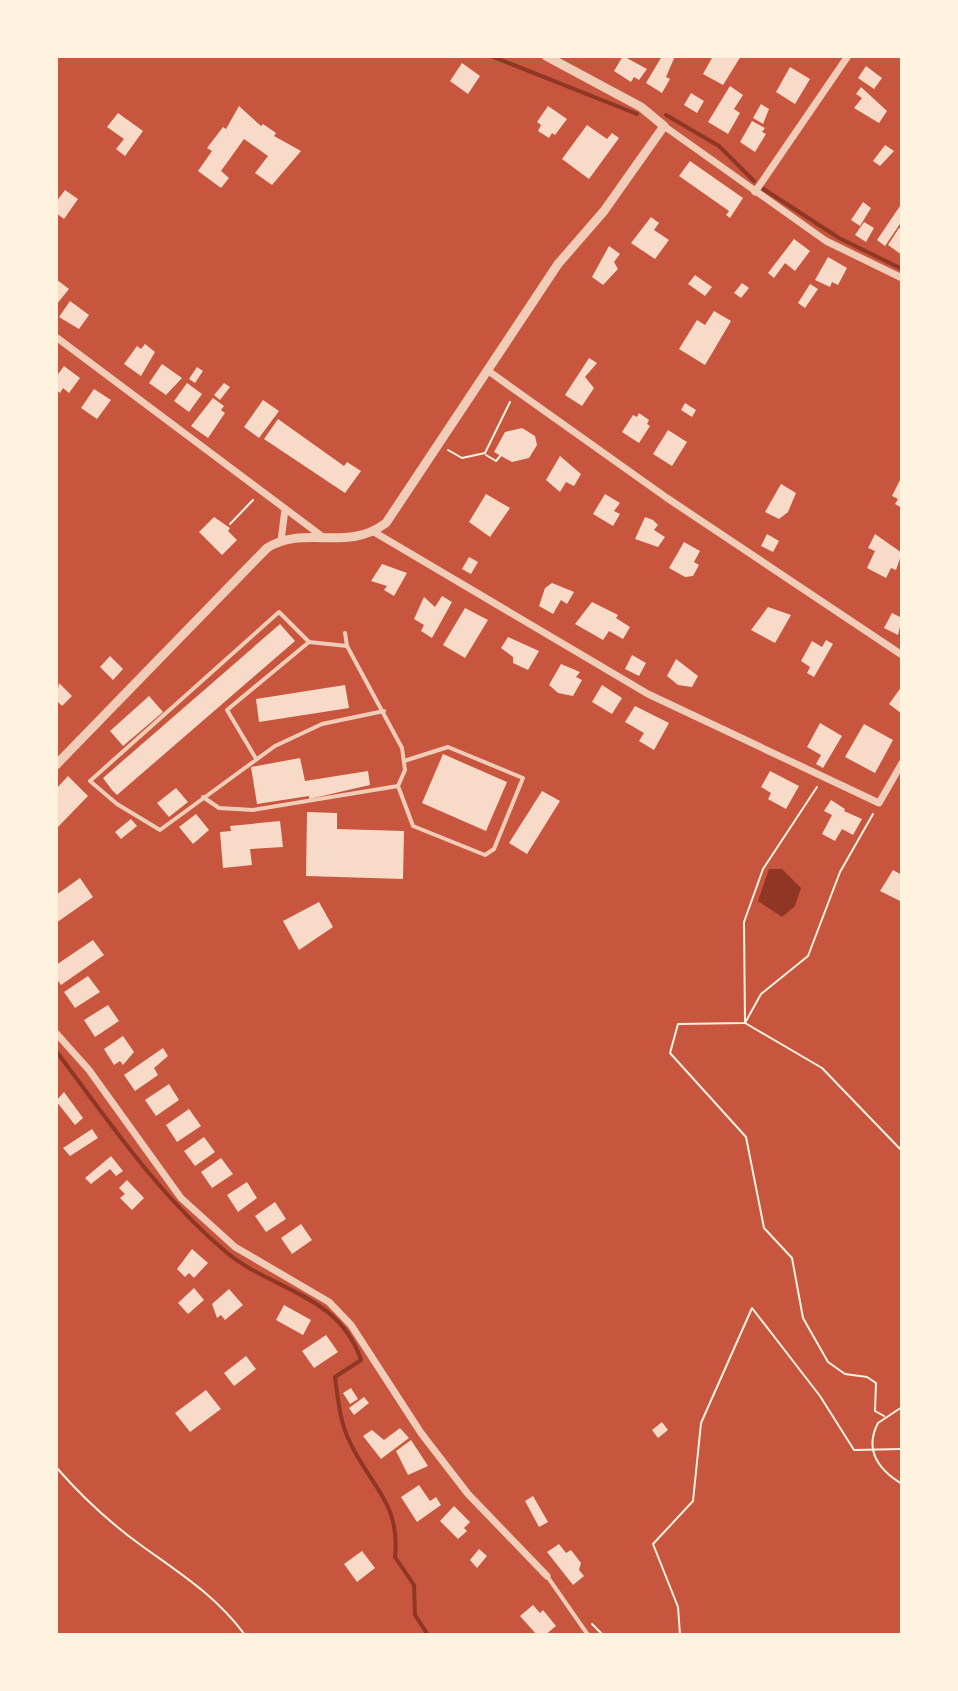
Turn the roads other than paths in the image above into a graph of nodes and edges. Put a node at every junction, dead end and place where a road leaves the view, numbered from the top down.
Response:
1 (546, 56) edge
2 (848, 56) edge
3 (664, 126) junction
4 (755, 192) junction
5 (902, 278) edge
6 (56, 337) edge
7 (487, 370) junction
8 (285, 509) junction
9 (374, 532) junction
10 (324, 538) junction
11 (281, 541) junction
12 (345, 633) dead end
13 (309, 642) junction
14 (347, 646) junction
15 (902, 655) edge
16 (384, 711) junction
17 (255, 757) junction
18 (404, 761) junction
19 (902, 763) edge
20 (56, 765) edge
21 (398, 786) junction
22 (203, 796) junction
23 (56, 1033) edge
24 (547, 1576) joint
25 (588, 1635) edge

1 - 3 street
2 - 4 street
3 - 4 street
3 - 7 street
4 - 5 street
6 - 8 street
7 - 9 street
7 - 15 street
8 - 10 street
8 - 11 street
9 - 10 street
9 - 19 street
10 - 11 street
11 - 20 street
12 - 14 lane
13 - 14 lane
13 - 17 lane
13 - 22 lane
14 - 16 lane
16 - 17 lane
16 - 18 lane
17 - 22 lane
18 - 21 lane
18 - 21 lane
21 - 22 lane
23 - 24 street
24 - 25 lane

